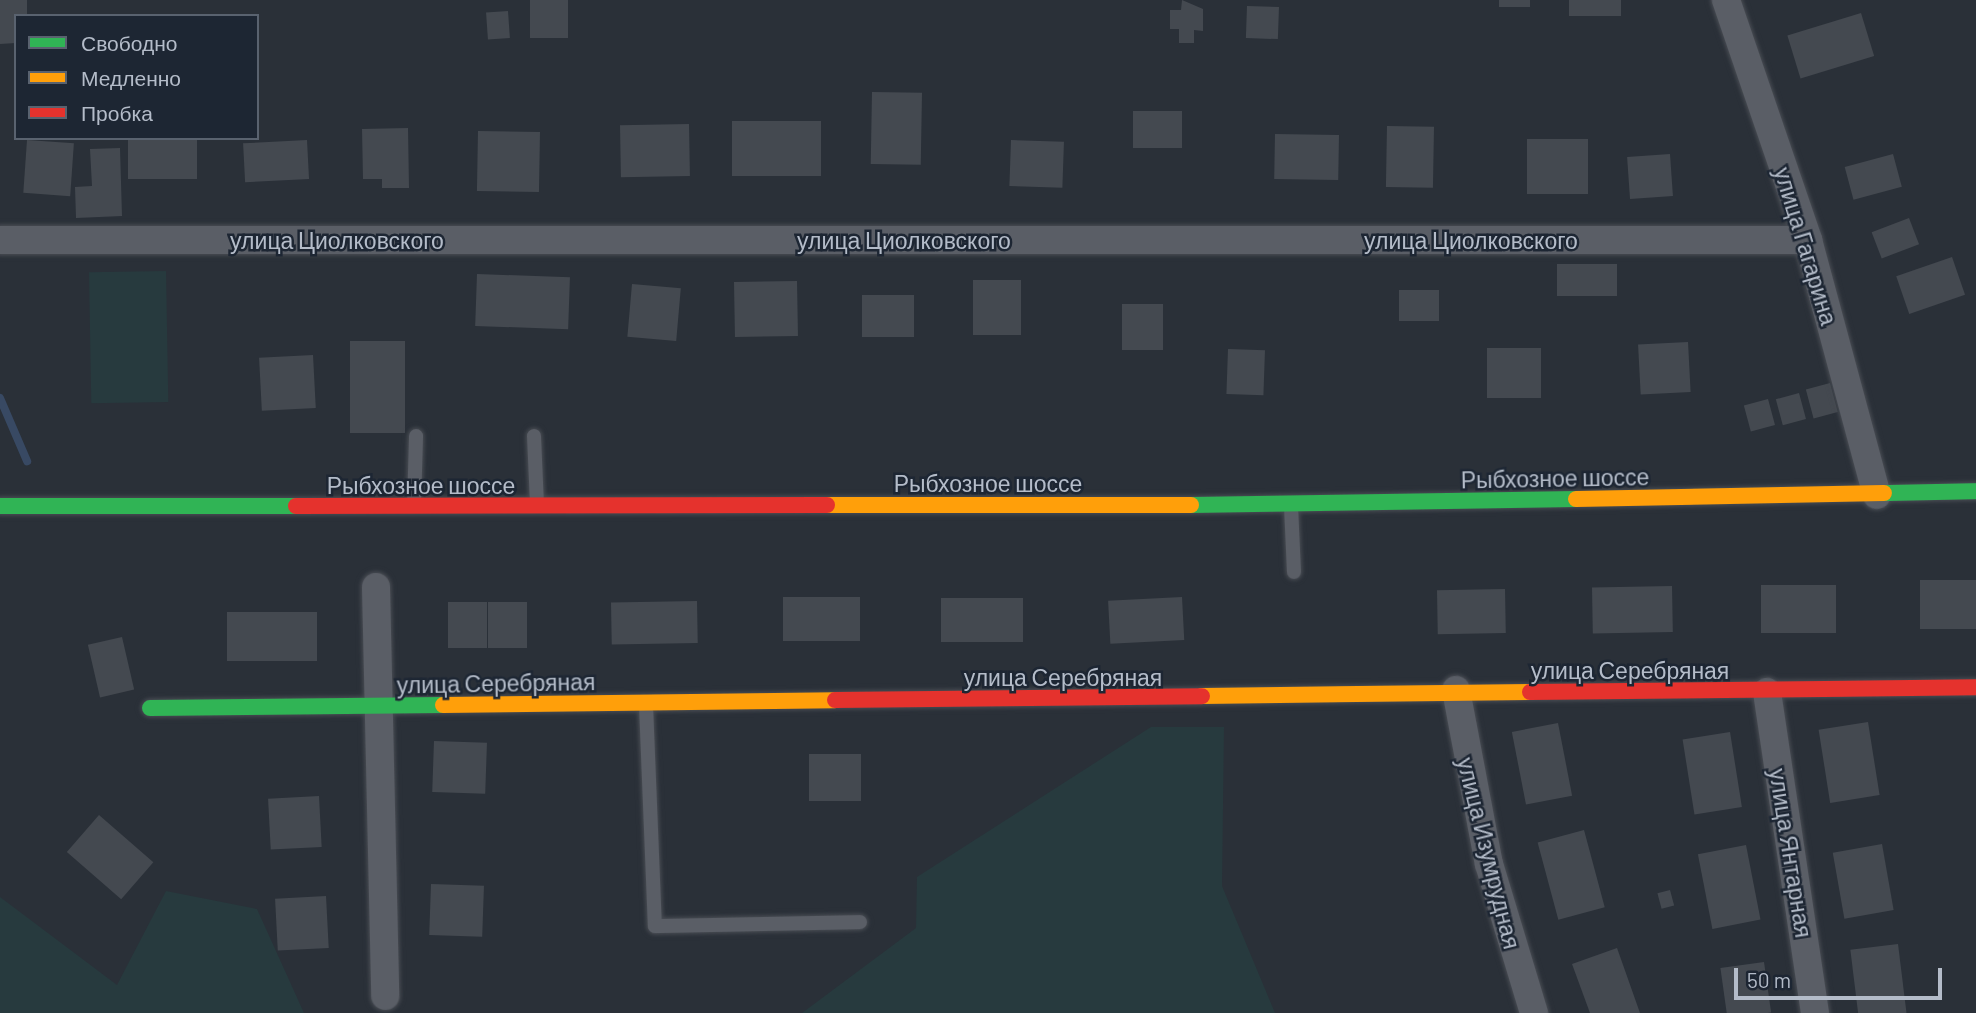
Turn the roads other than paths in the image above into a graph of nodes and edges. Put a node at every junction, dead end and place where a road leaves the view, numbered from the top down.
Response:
1 (1726, 0) edge
2 (0, 240) edge
3 (1808, 240) junction
4 (416, 436) dead end
5 (534, 436) dead end
6 (1976, 491) edge
7 (1877, 495) junction
8 (1291, 505) junction
9 (0, 506) edge
10 (414, 508) junction
11 (537, 508) junction
12 (1294, 572) dead end
13 (376, 587) dead end
14 (1976, 687) edge
15 (1456, 690) junction
16 (1767, 692) junction
17 (646, 703) junction
18 (150, 708) dead end
19 (377, 708) junction
20 (860, 922) dead end
21 (385, 996) dead end
22 (1534, 1013) edge
23 (1815, 1013) edge

1 - 3 street, улица Гагарина
2 - 3 street, улица Циолковского
3 - 7 street, улица Гагарина
4 - 10 lane
5 - 11 lane
6 - 7 street, Рыбхозное шоссе
7 - 8 street, Рыбхозное шоссе
8 - 11 street, Рыбхозное шоссе
8 - 12 lane
9 - 10 street, Рыбхозное шоссе
10 - 11 street, Рыбхозное шоссе
13 - 19 street
14 - 16 street, улица Серебряная
15 - 16 street, улица Серебряная
15 - 17 street, улица Серебряная
15 - 22 street, улица Изумрудная
16 - 23 street, улица Янтарная
17 - 19 street, улица Серебряная
17 - 20 lane
18 - 19 street, улица Серебряная
19 - 21 street

